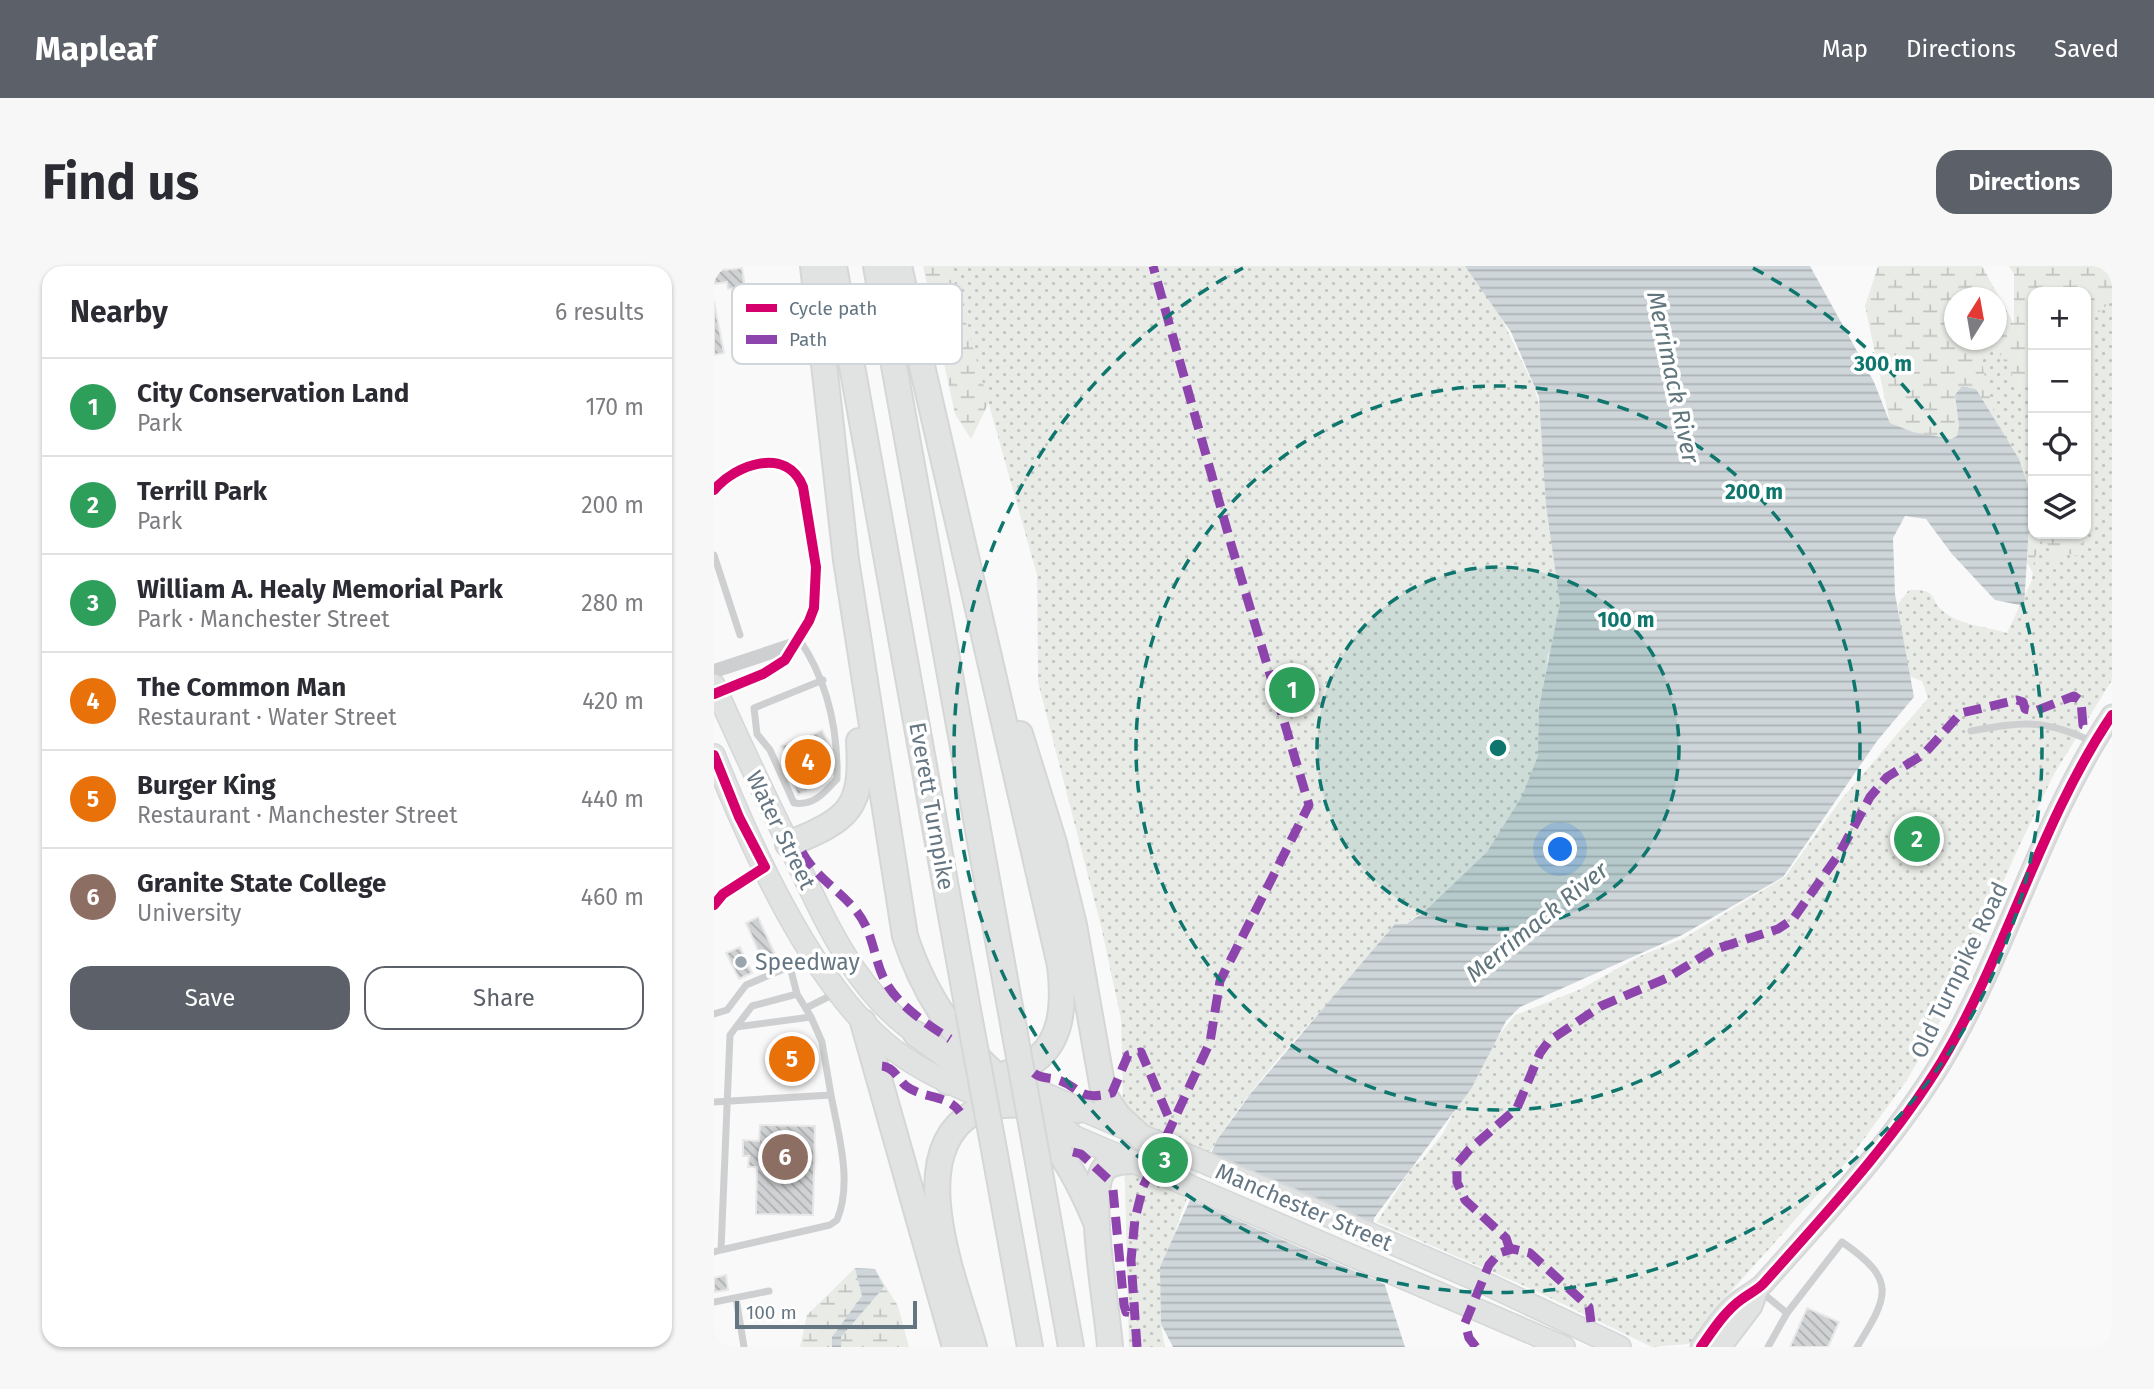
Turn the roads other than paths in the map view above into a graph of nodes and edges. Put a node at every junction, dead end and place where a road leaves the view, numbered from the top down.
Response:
1 (813, 266) edge
2 (834, 266) edge
3 (876, 266) edge
4 (900, 266) edge
5 (815, 284) edge
6 (837, 284) edge
7 (879, 284) edge
8 (904, 284) edge
9 (825, 364) edge
10 (852, 364) edge
11 (894, 364) edge
12 (922, 364) edge
13 (714, 490) edge
14 (961, 542) junction
15 (714, 555) edge
16 (852, 597) junction
17 (740, 635) dead end
18 (796, 642) junction
19 (714, 671) edge
20 (823, 680) junction
21 (715, 691) edge
22 (2112, 715) edge
23 (1971, 731) dead end
24 (747, 736) junction
25 (2094, 742) junction
26 (714, 755) edge
27 (788, 844) junction
28 (765, 867) junction
29 (714, 905) edge
30 (814, 956) junction
31 (790, 967) junction
32 (833, 983) junction
33 (797, 993) junction
34 (806, 1008) junction
35 (714, 1013) edge
36 (811, 1017) junction
37 (863, 1022) junction
38 (736, 1027) junction
39 (916, 1034) joint
40 (991, 1075) junction
41 (948, 1082) junction
42 (831, 1094) junction
43 (714, 1102) edge
44 (725, 1103) junction
45 (1020, 1109) junction
46 (1079, 1110) junction
47 (1068, 1133) joint
48 (1142, 1138) junction
49 (1129, 1161) junction
50 (1096, 1222) junction
51 (717, 1251) edge
52 (1759, 1289) junction
53 (769, 1291) dead end
54 (736, 1298) junction
55 (714, 1302) edge
56 (1787, 1313) junction
57 (744, 1347) edge
58 (955, 1347) edge
59 (974, 1347) edge
60 (1030, 1347) edge
61 (1071, 1347) edge
62 (1110, 1347) edge
63 (1564, 1347) edge
64 (1620, 1347) edge
65 (1701, 1347) edge
66 (1721, 1347) edge
67 (1768, 1347) edge
68 (1857, 1347) edge

1 - 5 highway
2 - 6 highway, Everett Turnpike, bridge
3 - 7 highway, Everett Turnpike, bridge
4 - 8 highway
9 - 16 highway
10 - 60 highway, Everett Turnpike, bridge
11 - 61 highway, Everett Turnpike, bridge
12 - 14 highway
13 - 18 street
14 - 40 highway
14 - 48 highway
15 - 17 lane
16 - 27 highway
16 - 40 highway
18 - 19 street
18 - 20 lane
18 - 21 street
20 - 24 lane
20 - 24 lane
21 - 24 main road, Water Street
22 - 25 street, Old Turnpike Road
23 - 25 lane
24 - 27 main road, Water Street
25 - 52 street, Old Turnpike Road
26 - 28 main road, Water Street
27 - 28 main road
27 - 39 main road, Water Street
28 - 29 street
28 - 30 main road, Water Street
30 - 31 lane
30 - 32 main road, Water Street
31 - 33 lane
31 - 35 lane
32 - 34 lane
32 - 37 main road
33 - 34 lane
33 - 38 lane
34 - 36 lane
36 - 38 lane
36 - 42 lane
37 - 41 main road
37 - 58 highway
38 - 44 lane
39 - 40 highway
40 - 41 highway
40 - 45 highway
40 - 46 main road, Manchester Street
41 - 45 main road
42 - 44 lane
42 - 51 lane
43 - 44 lane
44 - 51 lane
45 - 46 highway
45 - 47 highway
45 - 50 highway
45 - 59 highway
46 - 48 main road, Manchester Street
47 - 49 main road, Manchester Street
48 - 64 main road, Manchester Street
49 - 50 highway
49 - 63 main road, Manchester Street
50 - 62 highway
52 - 56 lane
52 - 65 street, Old Turnpike Road
52 - 66 street, Old Turnpike Road
53 - 54 lane
54 - 55 lane
54 - 57 lane
56 - 67 lane
56 - 68 lane

